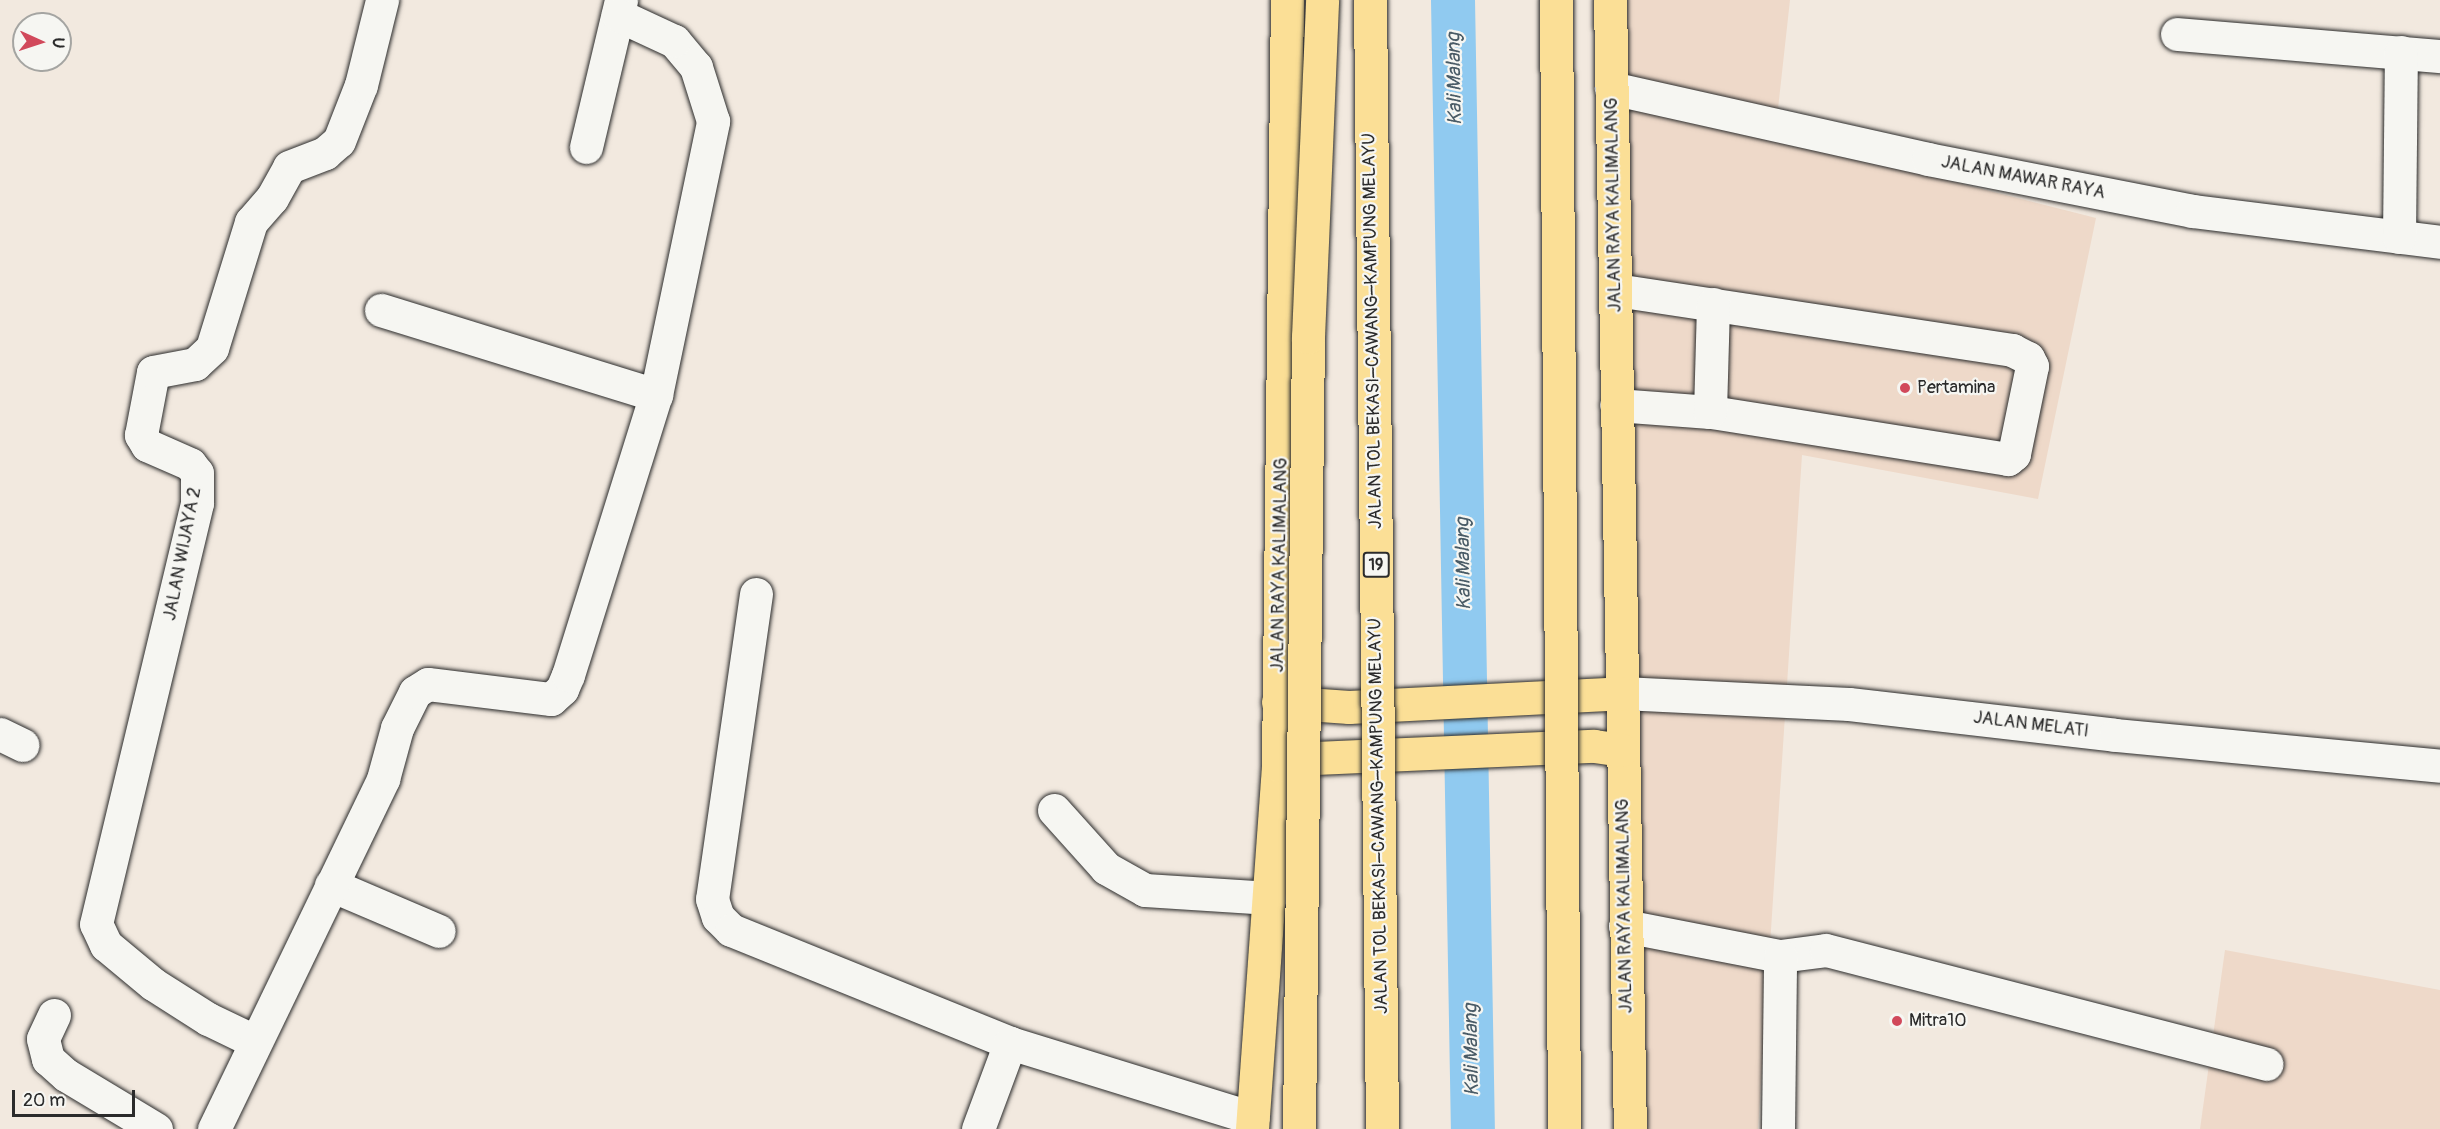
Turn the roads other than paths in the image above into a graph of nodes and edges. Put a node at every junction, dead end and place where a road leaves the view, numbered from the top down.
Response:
1 (382, 0) edge
2 (1287, 0) edge
3 (1322, 0) edge
4 (1370, 0) edge
5 (1556, 0) edge
6 (1610, 0) edge
7 (620, 8) edge
8 (2177, 34) dead end
9 (2401, 52) junction
10 (2440, 56) edge
11 (1611, 88) junction
12 (586, 147) dead end
13 (2399, 237) junction
14 (2440, 242) edge
15 (1616, 290) junction
16 (1713, 304) junction
17 (381, 310) dead end
18 (656, 395) junction
19 (1616, 405) junction
20 (1710, 412) junction
21 (756, 594) dead end
22 (1608, 694) junction
23 (1278, 702) junction
24 (1608, 748) junction
25 (1278, 765) junction
26 (2440, 766) edge
27 (1054, 810) dead end
28 (332, 885) junction
29 (1270, 898) junction
30 (1625, 926) junction
31 (439, 932) dead end
32 (1780, 956) junction
33 (54, 1015) dead end
34 (254, 1041) junction
35 (1010, 1043) junction
36 (2266, 1064) dead end
37 (1253, 1123) edge
38 (156, 1129) edge
39 (214, 1129) edge
40 (978, 1129) edge
41 (1299, 1129) edge
42 (1382, 1129) edge
43 (1563, 1129) edge
44 (1630, 1129) edge
45 (1778, 1129) edge

1 - 34 street, JALAN WIJAYA 2
2 - 23 main road, JALAN RAYA KALIMALANG
3 - 41 main road, bridge
4 - 42 main road, JALAN TOL BEKASI–CAWANG–KAMPUNG MELAYU / 19, bridge
5 - 43 main road, bridge
6 - 11 main road, JALAN RAYA KALIMALANG
7 - 12 street
7 - 18 street
8 - 9 street
9 - 10 street
9 - 13 street
11 - 13 street, JALAN MAWAR RAYA
11 - 15 main road, JALAN RAYA KALIMALANG
13 - 14 street, JALAN MAWAR RAYA
15 - 16 street
15 - 19 main road, JALAN RAYA KALIMALANG
16 - 20 street
16 - 20 street
17 - 18 street
18 - 28 street
19 - 20 street
19 - 22 main road, JALAN RAYA KALIMALANG
21 - 35 street
22 - 23 main road, bridge
22 - 24 main road, JALAN RAYA KALIMALANG
22 - 26 street, JALAN MELATI
23 - 25 main road, JALAN RAYA KALIMALANG
24 - 25 main road, bridge
24 - 30 main road, JALAN RAYA KALIMALANG
25 - 29 main road, JALAN RAYA KALIMALANG
27 - 29 street
28 - 31 street
28 - 34 street
29 - 37 main road, JALAN RAYA KALIMALANG
30 - 32 street
30 - 44 main road, JALAN RAYA KALIMALANG
32 - 36 street
32 - 45 street
33 - 38 street
34 - 39 street
35 - 37 street
35 - 40 street

